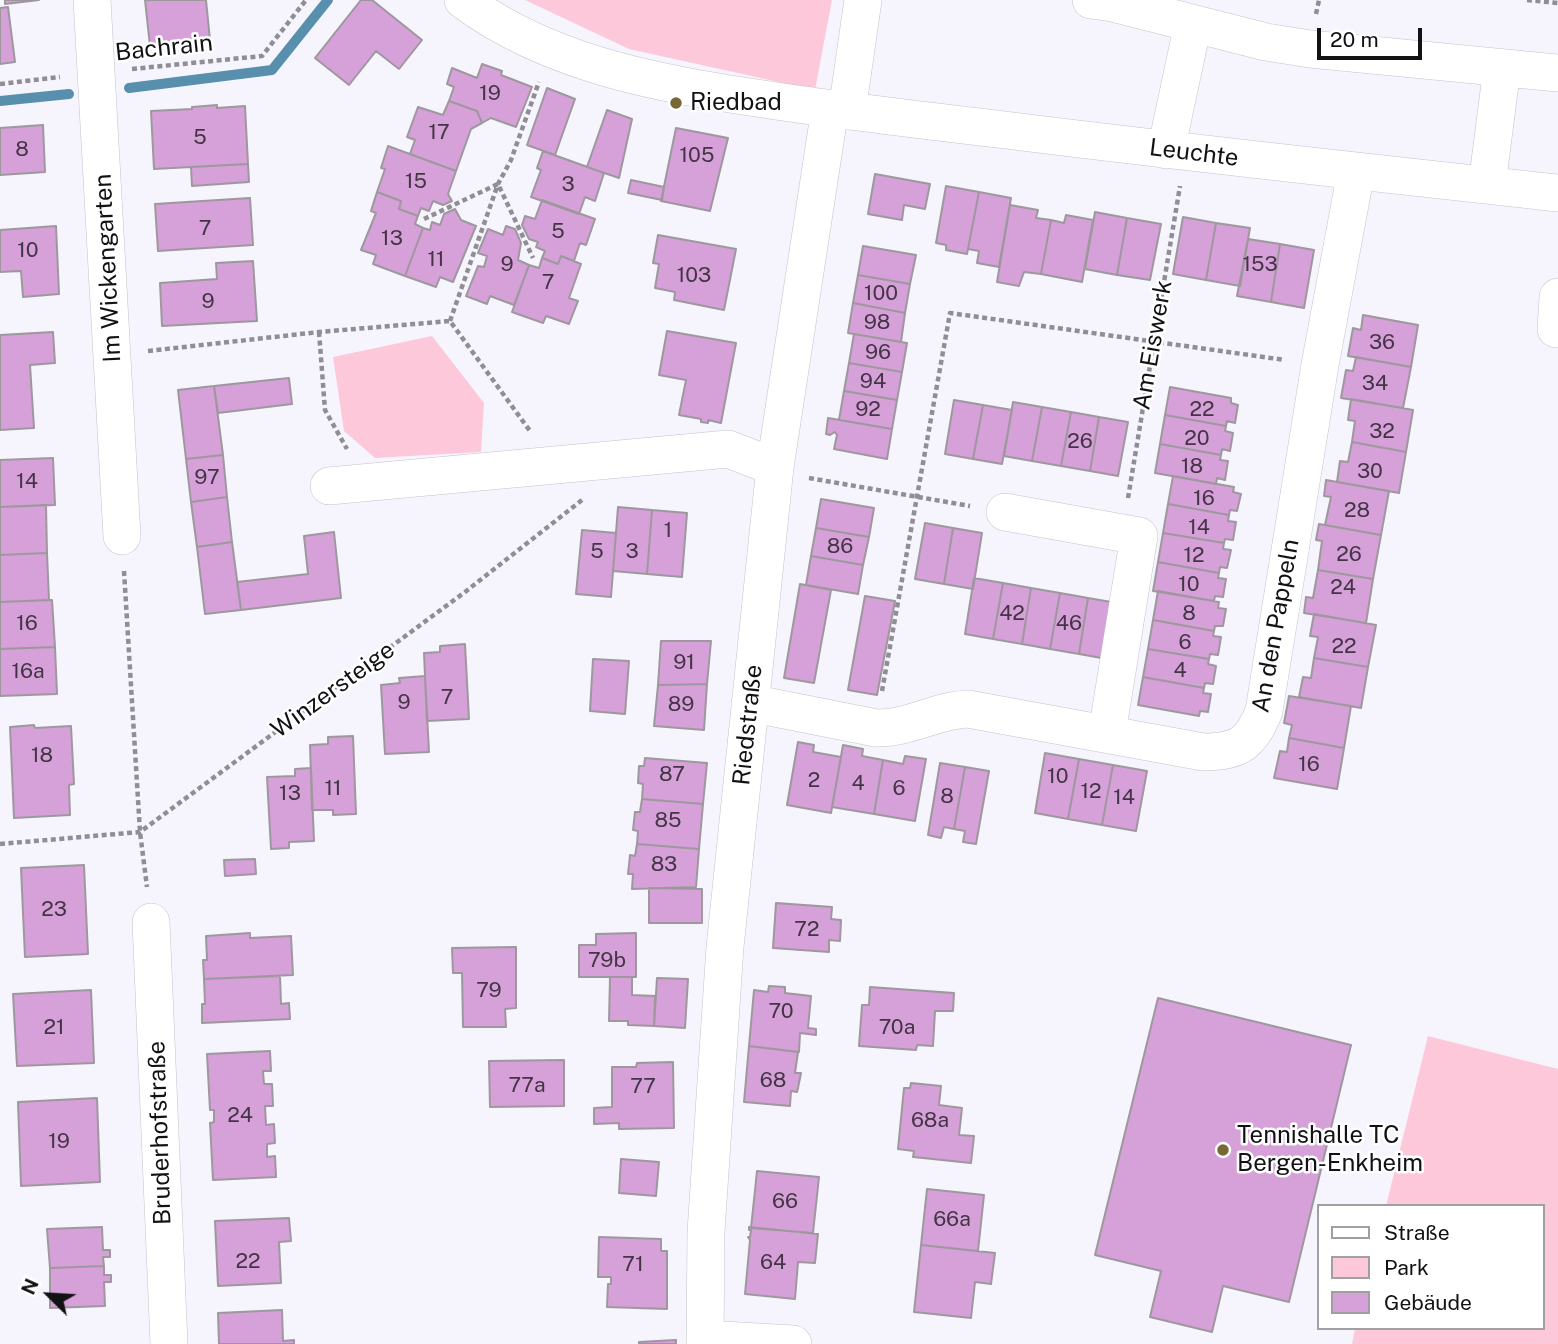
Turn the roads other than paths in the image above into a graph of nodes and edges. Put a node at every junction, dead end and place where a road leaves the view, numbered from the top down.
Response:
1 (92, 0) edge
2 (463, 0) edge
3 (863, 0) edge
4 (1091, 0) edge
5 (1193, 24) junction
6 (1502, 68) junction
7 (1558, 72) edge
8 (839, 110) junction
9 (1176, 151) junction
10 (1356, 172) junction
11 (1488, 185) junction
12 (1558, 193) edge
13 (1558, 298) edge
14 (1558, 329) edge
15 (775, 467) junction
16 (329, 486) dead end
17 (1005, 512) road end
18 (122, 536) road end
19 (750, 703) junction
20 (1107, 733) junction
21 (151, 922) road end
22 (705, 1341) edge
23 (169, 1344) edge
24 (793, 1344) edge

1 - 18 street, Im Wickengarten
2 - 8 street, Leuchte
3 - 8 street, Riedstraße
4 - 5 street
5 - 6 street
5 - 9 street
6 - 7 street
6 - 11 street
8 - 9 street, Leuchte
8 - 15 street, Riedstraße
9 - 10 street, Leuchte
10 - 11 street, Leuchte
10 - 20 street, An den Pappeln
11 - 12 street, Leuchte
13 - 14 street
15 - 16 street
15 - 19 street, Riedstraße
17 - 20 street
19 - 20 street, An den Pappeln
19 - 22 street, Riedstraße
21 - 23 street, Bruderhofstraße
22 - 24 street

